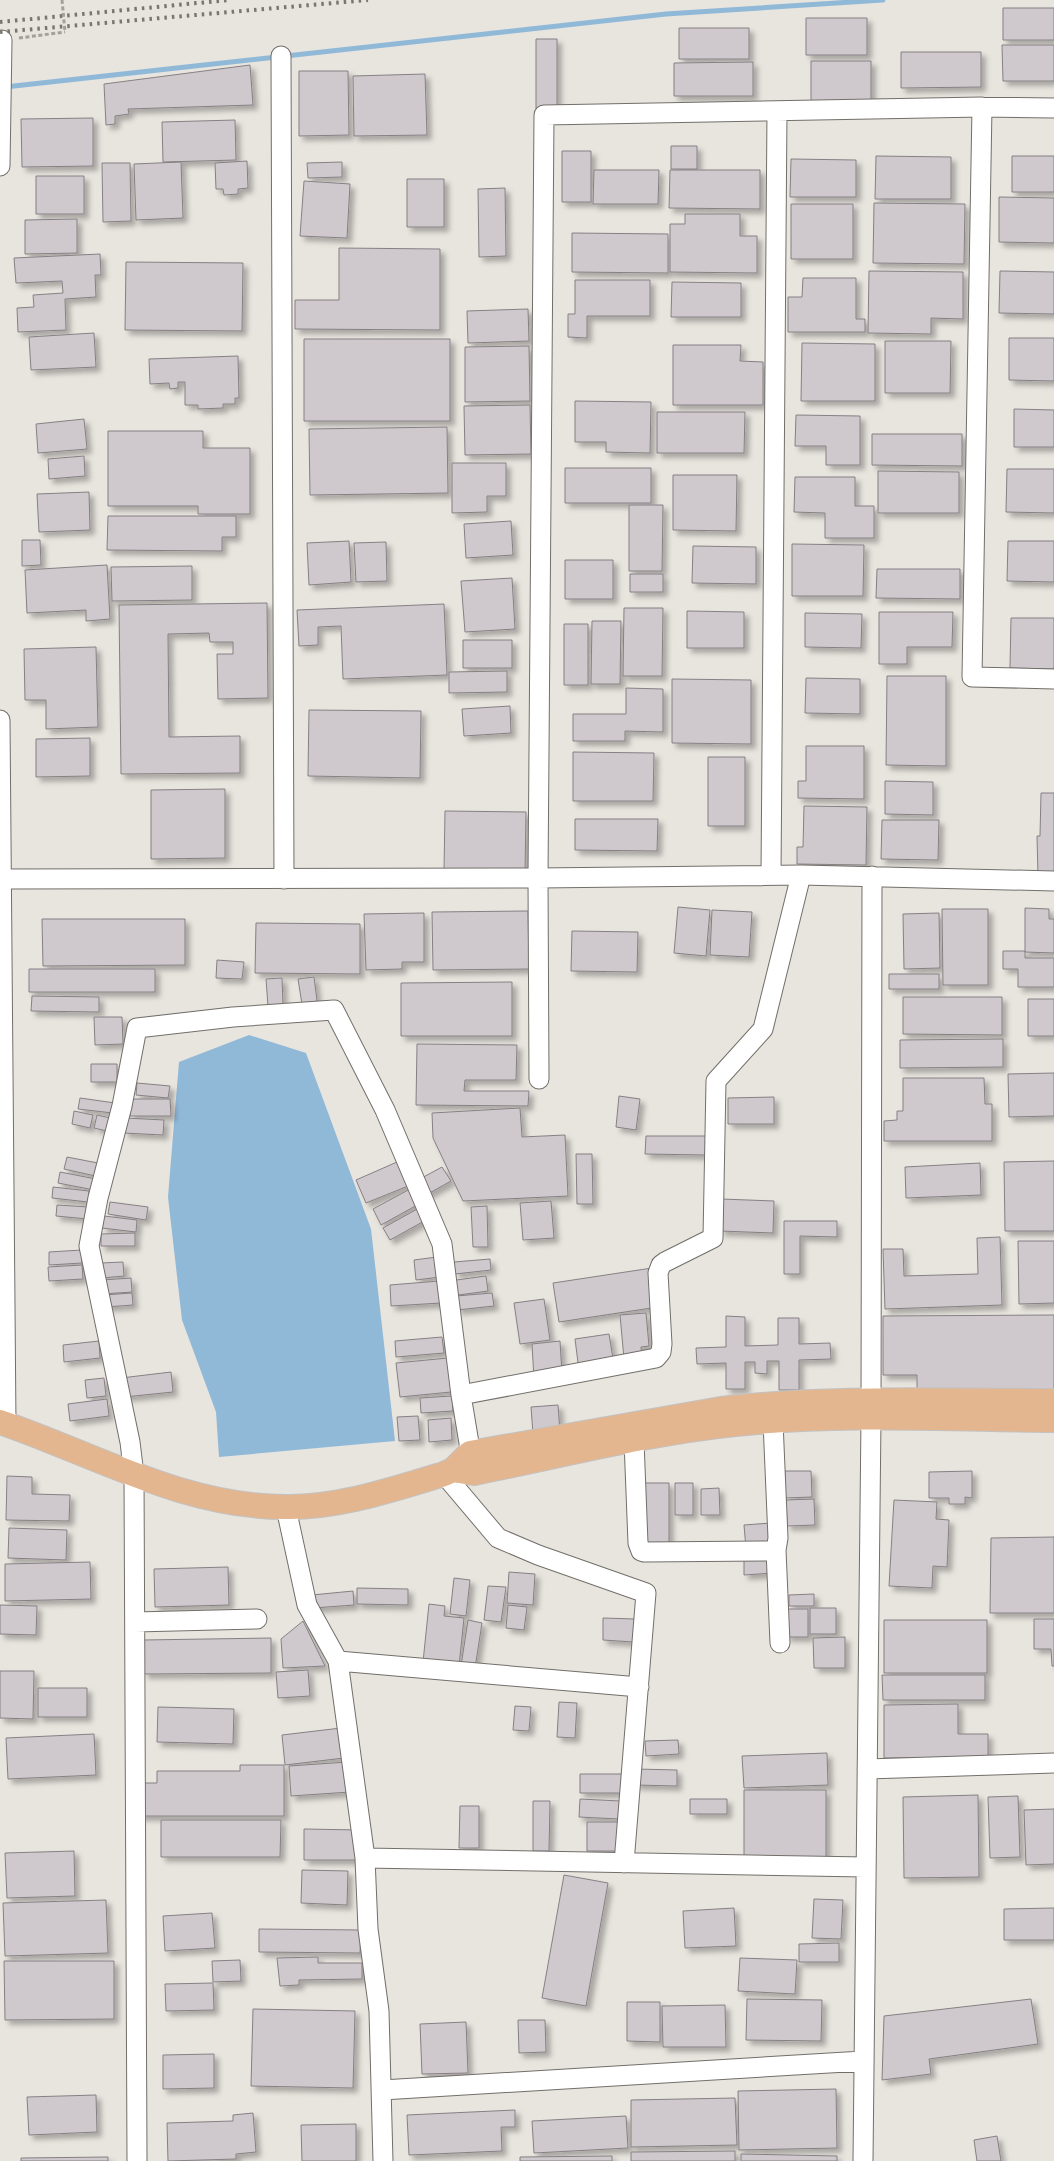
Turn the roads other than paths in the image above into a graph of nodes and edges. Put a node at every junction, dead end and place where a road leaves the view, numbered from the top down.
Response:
1 (2, 40) road end
2 (281, 56) dead end
3 (982, 107) junction
4 (1054, 108) edge
5 (777, 110) junction
6 (0, 166) edge
7 (1054, 679) edge
8 (0, 720) edge
9 (771, 875) junction
10 (800, 875) junction
11 (872, 876) junction
12 (284, 878) junction
13 (538, 878) junction
14 (2, 879) junction
15 (1054, 881) edge
16 (539, 1080) dead end
17 (2, 1235) edge
18 (461, 1395) junction
19 (1054, 1401) edge
20 (870, 1409) junction
21 (1054, 1420) edge
22 (773, 1422) junction
23 (3, 1423) edge
24 (634, 1441) junction
25 (460, 1468) junction
26 (134, 1475) junction
27 (286, 1508) junction
28 (776, 1550) junction
29 (257, 1619) dead end
30 (135, 1622) junction
31 (780, 1643) dead end
32 (338, 1661) junction
33 (639, 1687) junction
34 (1054, 1763) edge
35 (867, 1769) junction
36 (365, 1858) junction
37 (624, 1863) junction
38 (865, 1867) junction
39 (864, 2061) junction
40 (382, 2090) junction
41 (136, 2161) edge
42 (383, 2161) edge
43 (862, 2161) edge

1 - 6 street
2 - 12 street
3 - 4 street
3 - 5 street
3 - 7 street
5 - 9 street
5 - 13 street
8 - 14 street
9 - 10 street
9 - 13 street
10 - 11 street
10 - 18 street
11 - 15 street
11 - 20 street
12 - 13 street
12 - 14 street
13 - 16 street
14 - 17 street
17 - 23 street
18 - 25 street
18 - 26 street
19 - 20 main road
20 - 21 main road
20 - 22 main road
20 - 25 main road
20 - 35 street
22 - 24 main road
22 - 28 street
23 - 26 main road
24 - 25 main road
24 - 28 street
25 - 27 main road
25 - 33 street
26 - 27 main road
26 - 30 street
27 - 32 street
28 - 31 street
29 - 30 street
30 - 41 street
32 - 33 street
32 - 36 street
33 - 37 street
34 - 35 street
35 - 38 street
36 - 37 street
36 - 40 street
37 - 38 street
38 - 39 street
39 - 40 street
39 - 43 street
40 - 42 street

